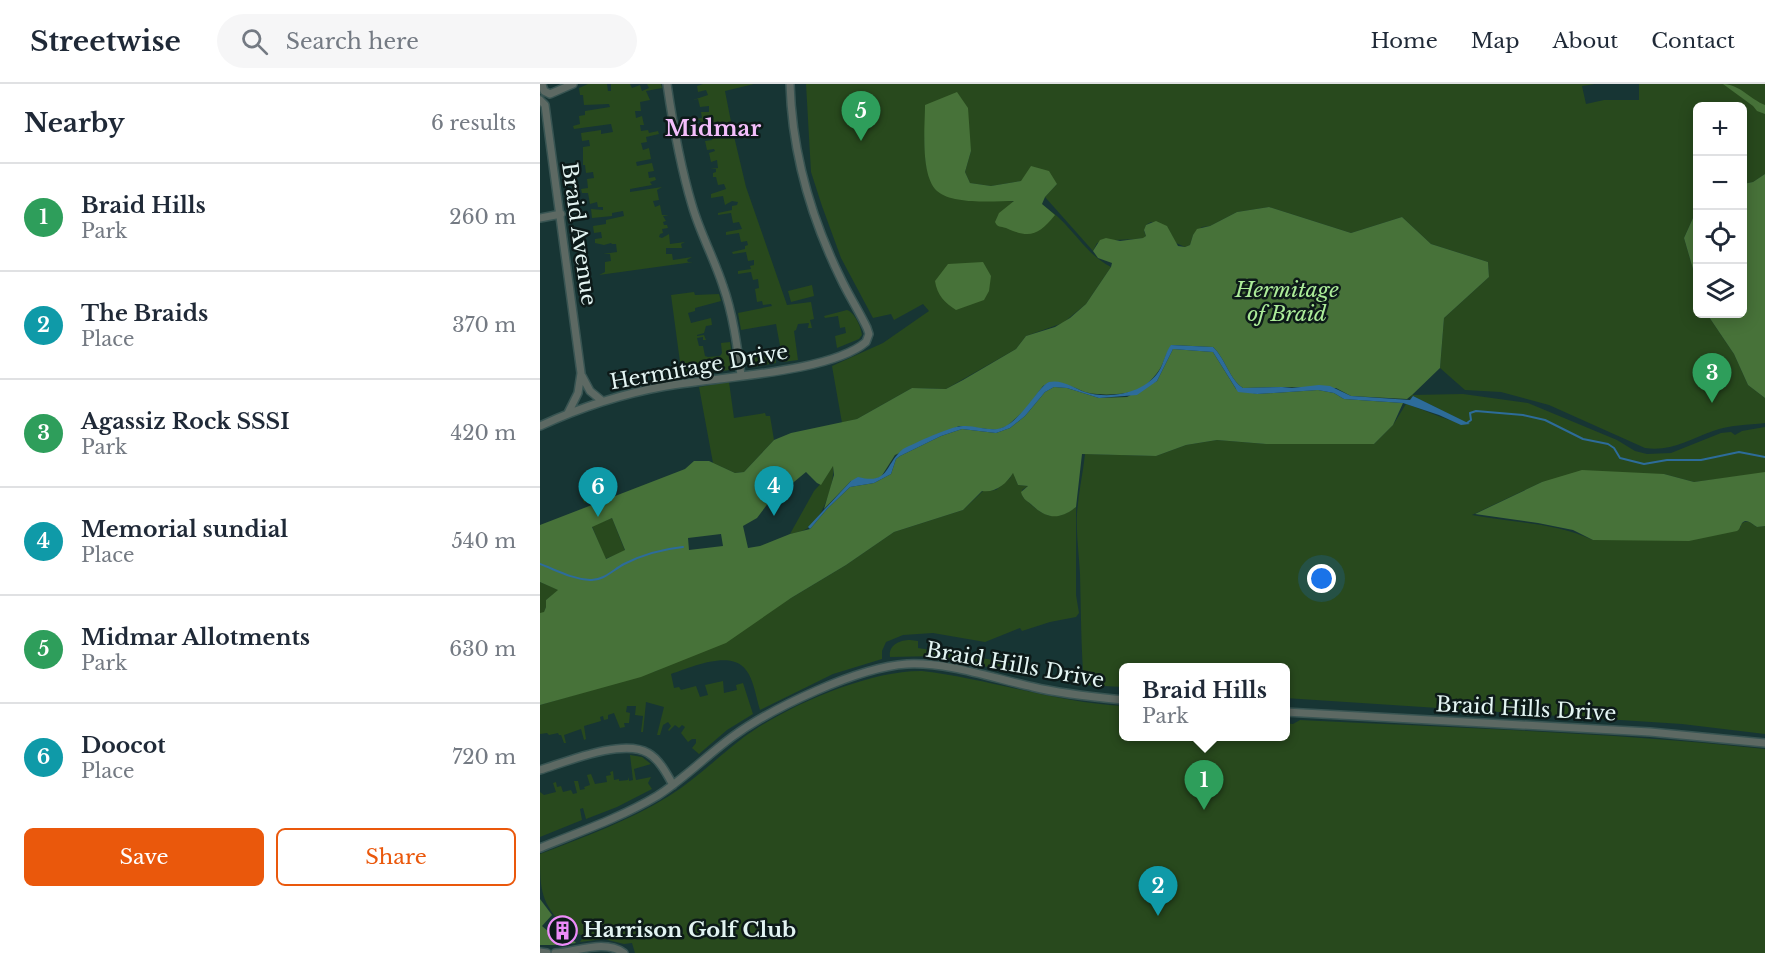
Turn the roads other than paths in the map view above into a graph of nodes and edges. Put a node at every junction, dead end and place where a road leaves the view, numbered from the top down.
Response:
1 (542, 84) edge
2 (573, 84) edge
3 (667, 84) edge
4 (790, 84) edge
5 (541, 100) edge
6 (561, 214) junction
7 (540, 218) edge
8 (581, 374) junction
9 (741, 375) junction
10 (602, 400) junction
11 (568, 413) junction
12 (540, 426) edge
13 (1119, 699) edge
14 (1290, 712) edge
15 (1765, 743) edge
16 (540, 770) edge
17 (673, 785) junction
18 (540, 848) edge
19 (540, 952) edge
20 (547, 953) edge
21 (555, 953) edge
22 (624, 953) edge

1 - 2 street
3 - 9 street
4 - 9 street, Hermitage Drive
5 - 6 street, Braid Avenue
6 - 7 street
6 - 8 street, Braid Avenue
8 - 10 street, Braid Avenue
8 - 11 street, Braid Avenue
9 - 10 street, Hermitage Drive
10 - 11 street, Hermitage Drive
11 - 12 street, Hermitage Drive
13 - 17 street, Braid Hills Drive
14 - 15 street, Braid Hills Drive
16 - 17 street
17 - 18 street, Braid Hills Drive
19 - 20 street
21 - 22 street

